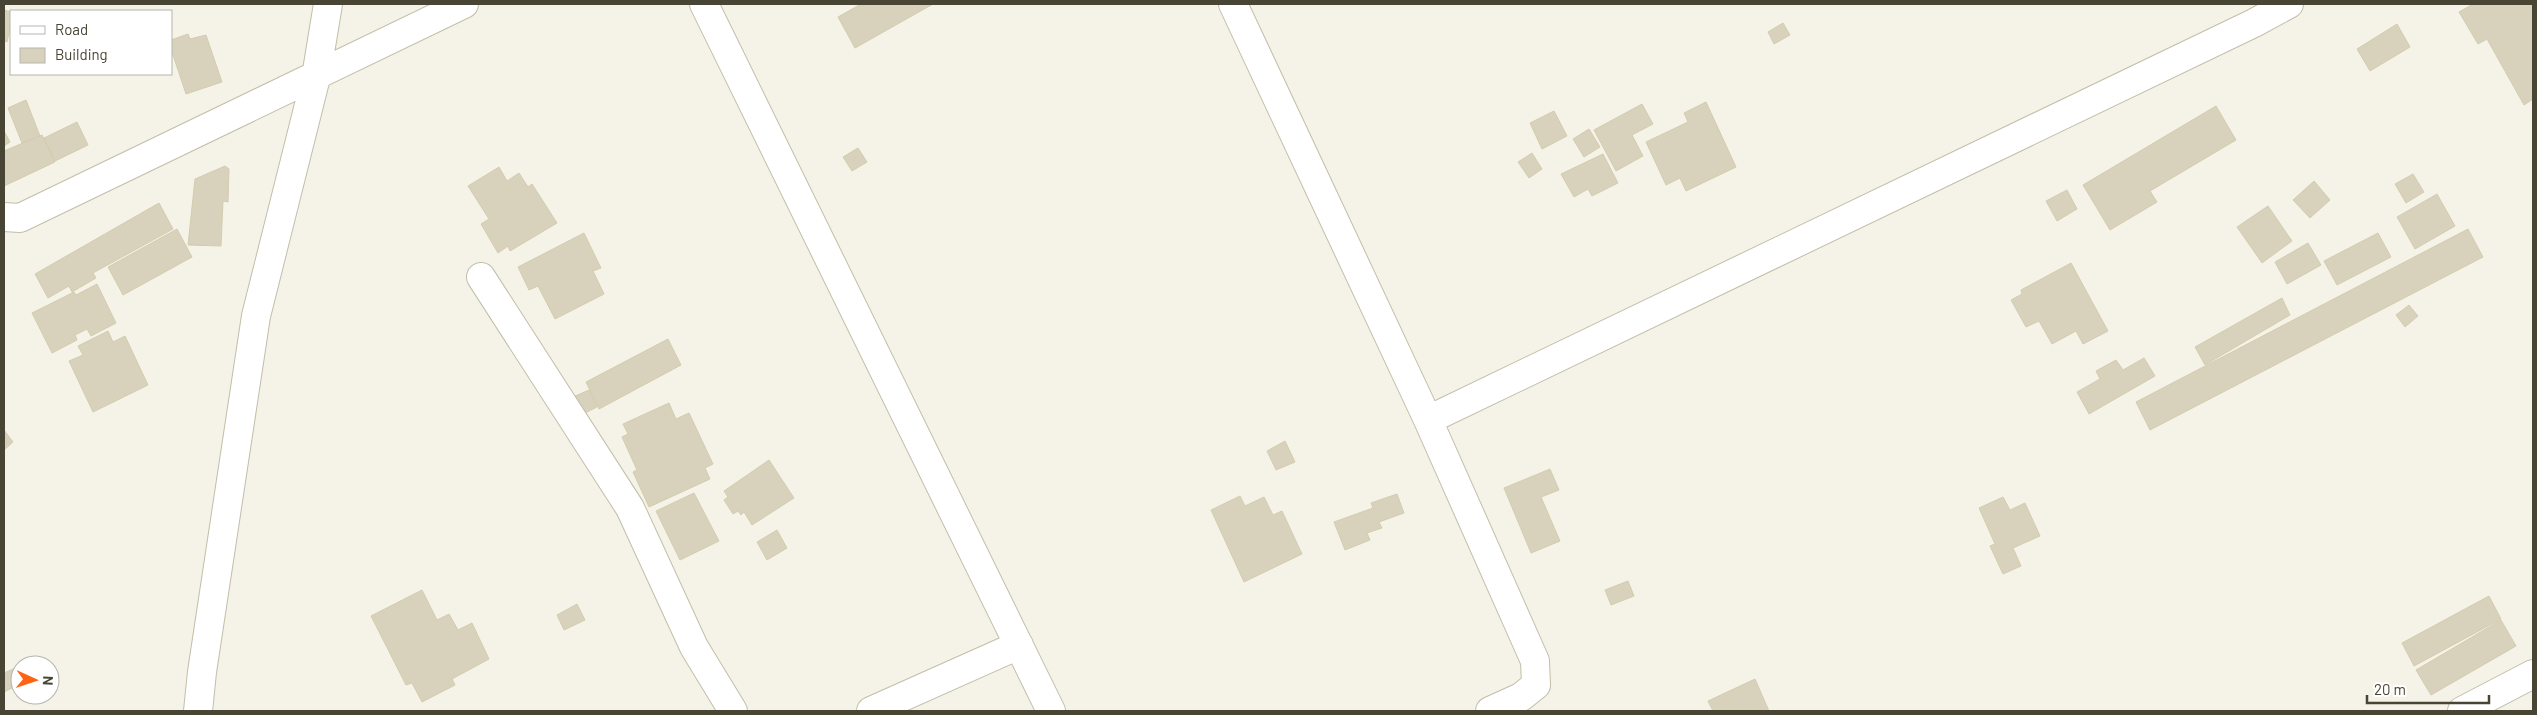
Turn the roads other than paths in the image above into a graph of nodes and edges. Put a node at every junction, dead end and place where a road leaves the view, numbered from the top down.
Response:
1 (328, 4) edge
2 (464, 4) edge
3 (704, 4) edge
4 (1233, 4) edge
5 (2289, 4) edge
6 (316, 77) junction
7 (4, 217) edge
8 (481, 276) dead end
9 (1428, 420) junction
10 (1019, 645) junction
11 (2533, 674) edge
12 (198, 711) edge
13 (733, 711) edge
14 (871, 711) edge
15 (1051, 711) edge
16 (1490, 711) edge
17 (2462, 711) edge

1 - 6 street
2 - 6 street
3 - 10 street
4 - 9 street
5 - 9 street
6 - 7 street
6 - 12 street
8 - 13 street
9 - 16 street
10 - 14 street
10 - 15 street
11 - 17 street

